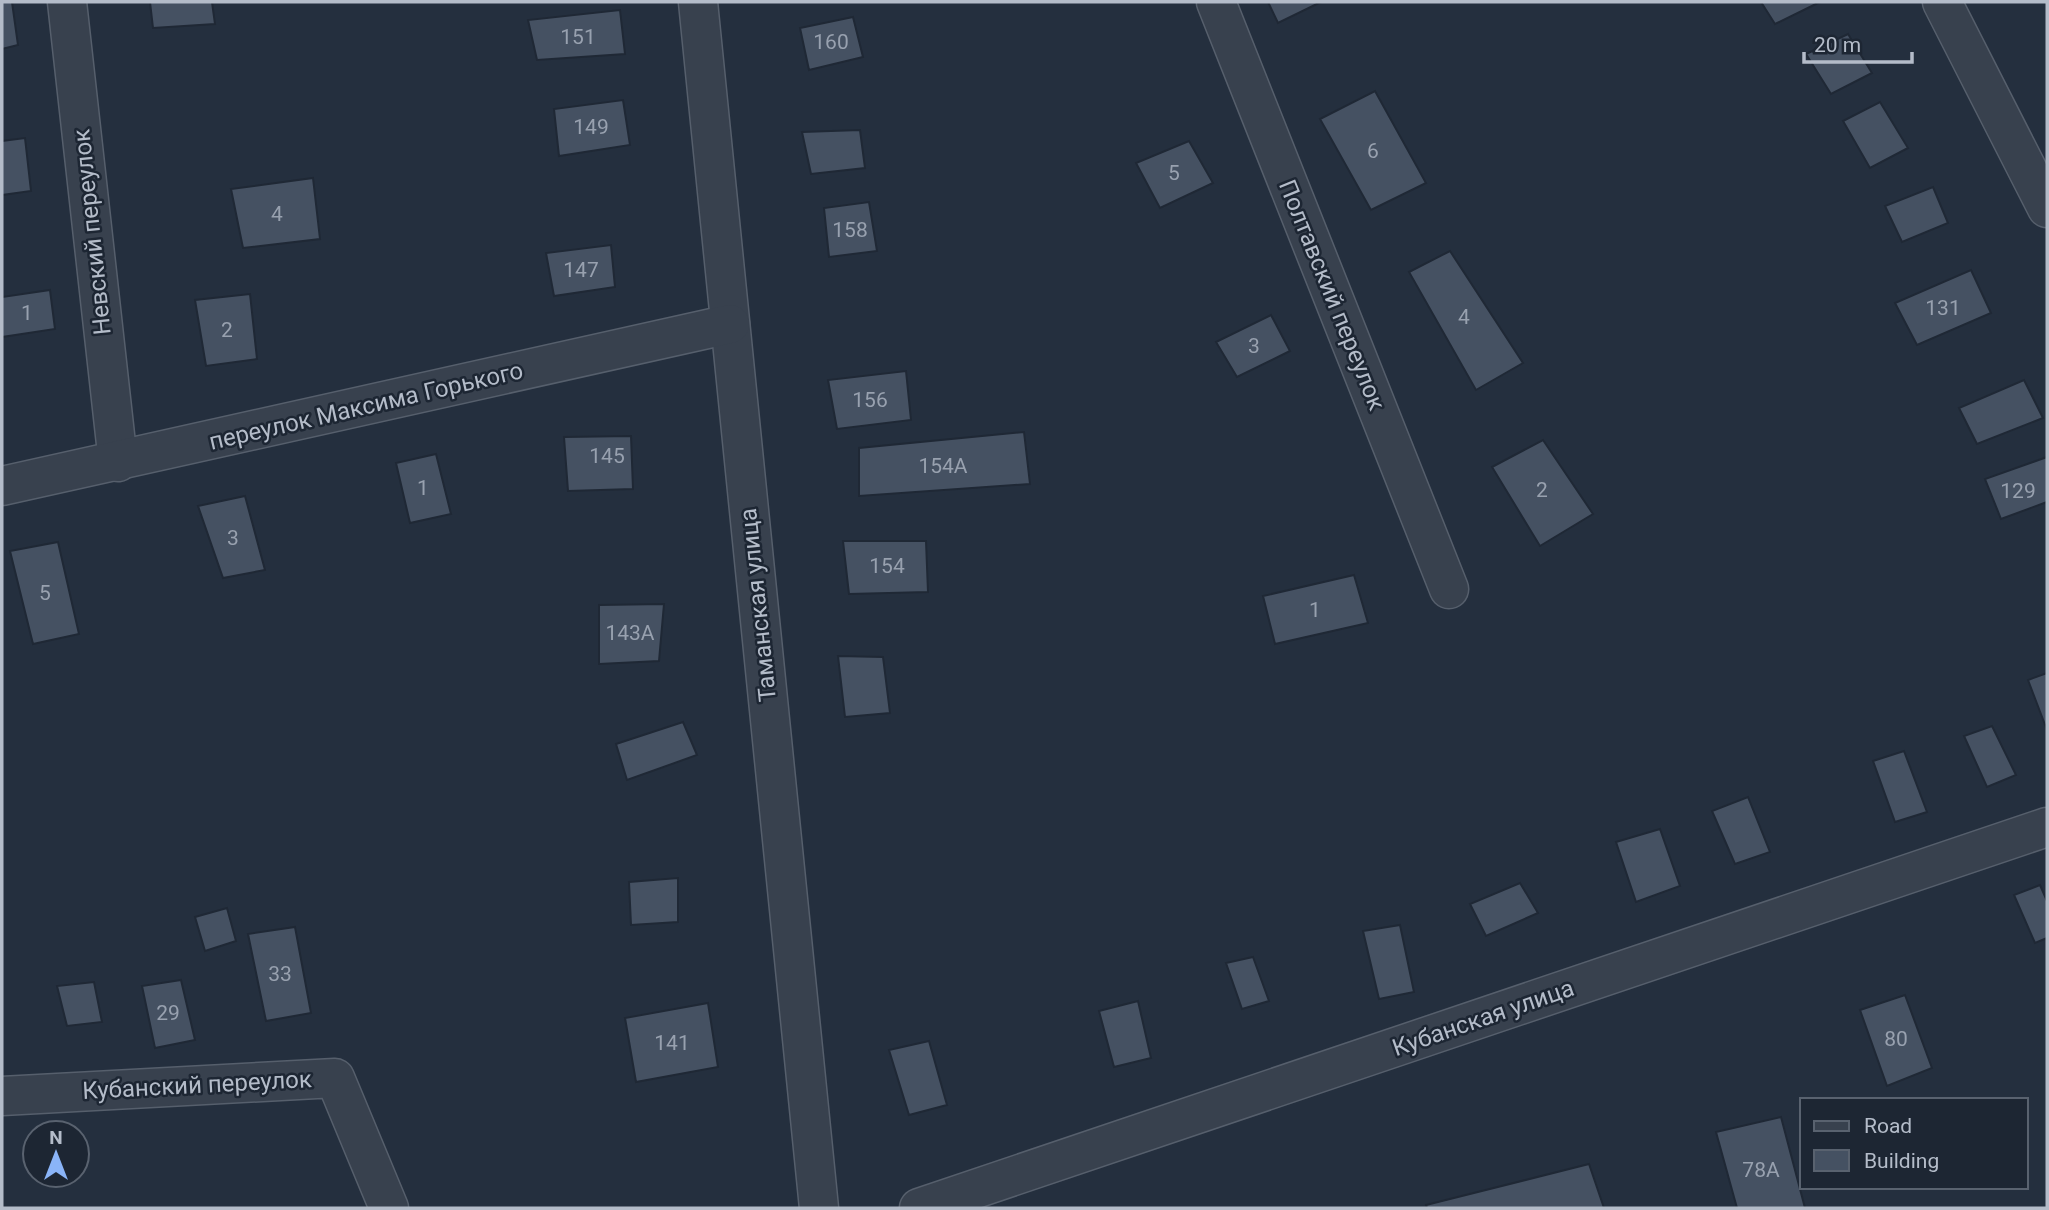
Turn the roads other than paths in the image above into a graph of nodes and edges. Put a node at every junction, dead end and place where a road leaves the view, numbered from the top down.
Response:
1 (67, 2) edge
2 (698, 2) edge
3 (1216, 2) edge
4 (1942, 2) edge
5 (2047, 208) edge
6 (730, 324) junction
7 (118, 462) junction
8 (2, 486) edge
9 (1449, 589) dead end
10 (2047, 827) edge
11 (2, 1096) edge
12 (389, 1208) edge
13 (819, 1208) edge
14 (919, 1208) edge

1 - 7 street, Невский переулок
2 - 6 street, Таманская улица
3 - 9 street, Полтавский переулок
4 - 5 street
6 - 7 street, переулок Максима Горького
6 - 13 street, Таманская улица
7 - 8 street, переулок Максима Горького
10 - 14 street, Кубанская улица
11 - 12 street, Кубанский переулок

